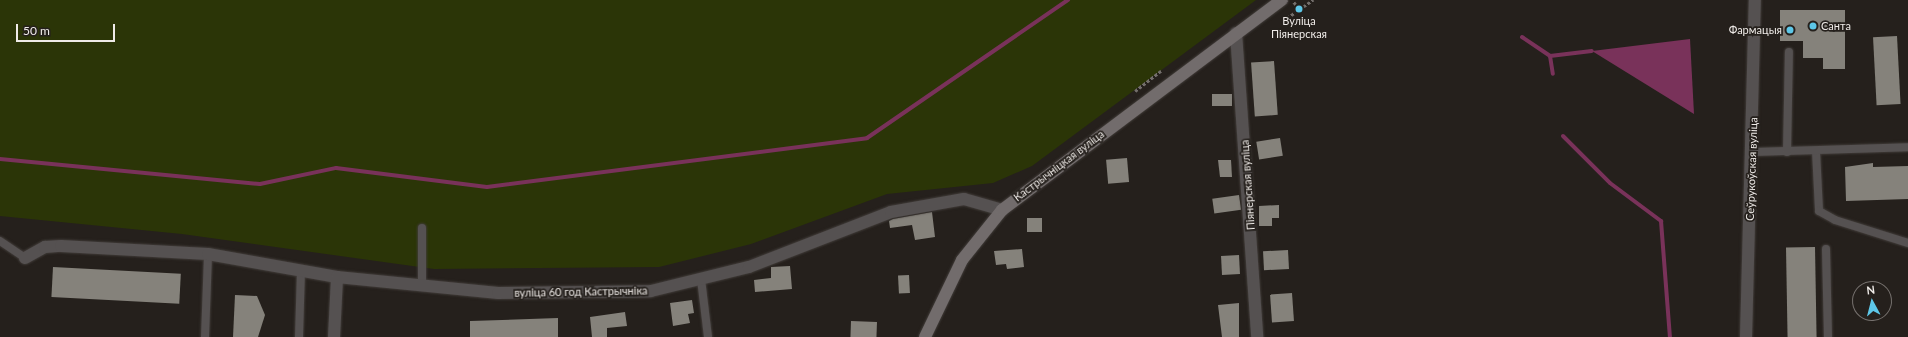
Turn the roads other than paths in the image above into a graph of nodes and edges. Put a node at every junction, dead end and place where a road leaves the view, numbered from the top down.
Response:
1 (1282, 0) edge
2 (1755, 0) edge
3 (1236, 32) junction
4 (1789, 52) dead end
5 (1908, 146) edge
6 (1753, 152) junction
7 (1787, 152) junction
8 (1816, 152) junction
9 (1002, 210) junction
10 (422, 228) dead end
11 (0, 241) edge
12 (1908, 242) edge
13 (1826, 249) dead end
14 (208, 254) junction
15 (25, 258) joint
16 (300, 270) junction
17 (337, 277) junction
18 (701, 279) junction
19 (422, 286) junction
20 (205, 337) edge
21 (299, 337) edge
22 (334, 337) edge
23 (708, 337) edge
24 (925, 337) edge
25 (1257, 337) edge
26 (1746, 337) edge
27 (1828, 337) edge

1 - 3 street, Кастрычніцкая вуліца
2 - 6 street, Сеўрукоўская вуліца
3 - 9 street, Кастрычніцкая вуліца
3 - 25 street, Піянерская вуліца
4 - 7 lane
5 - 8 lane
6 - 7 lane
6 - 26 street, Сеўрукоўская вуліца
7 - 8 lane
8 - 12 lane
9 - 18 street, вуліца 60 год Кастрычніка
9 - 24 street, Кастрычніцкая вуліца
10 - 19 lane
11 - 15 lane
13 - 27 lane
14 - 15 street, вуліца 60 год Кастрычніка
14 - 16 street, вуліца 60 год Кастрычніка
14 - 20 lane
16 - 17 street, вуліца 60 год Кастрычніка
16 - 21 lane
17 - 19 street, вуліца 60 год Кастрычніка
17 - 22 street
18 - 19 street, вуліца 60 год Кастрычніка
18 - 23 lane

